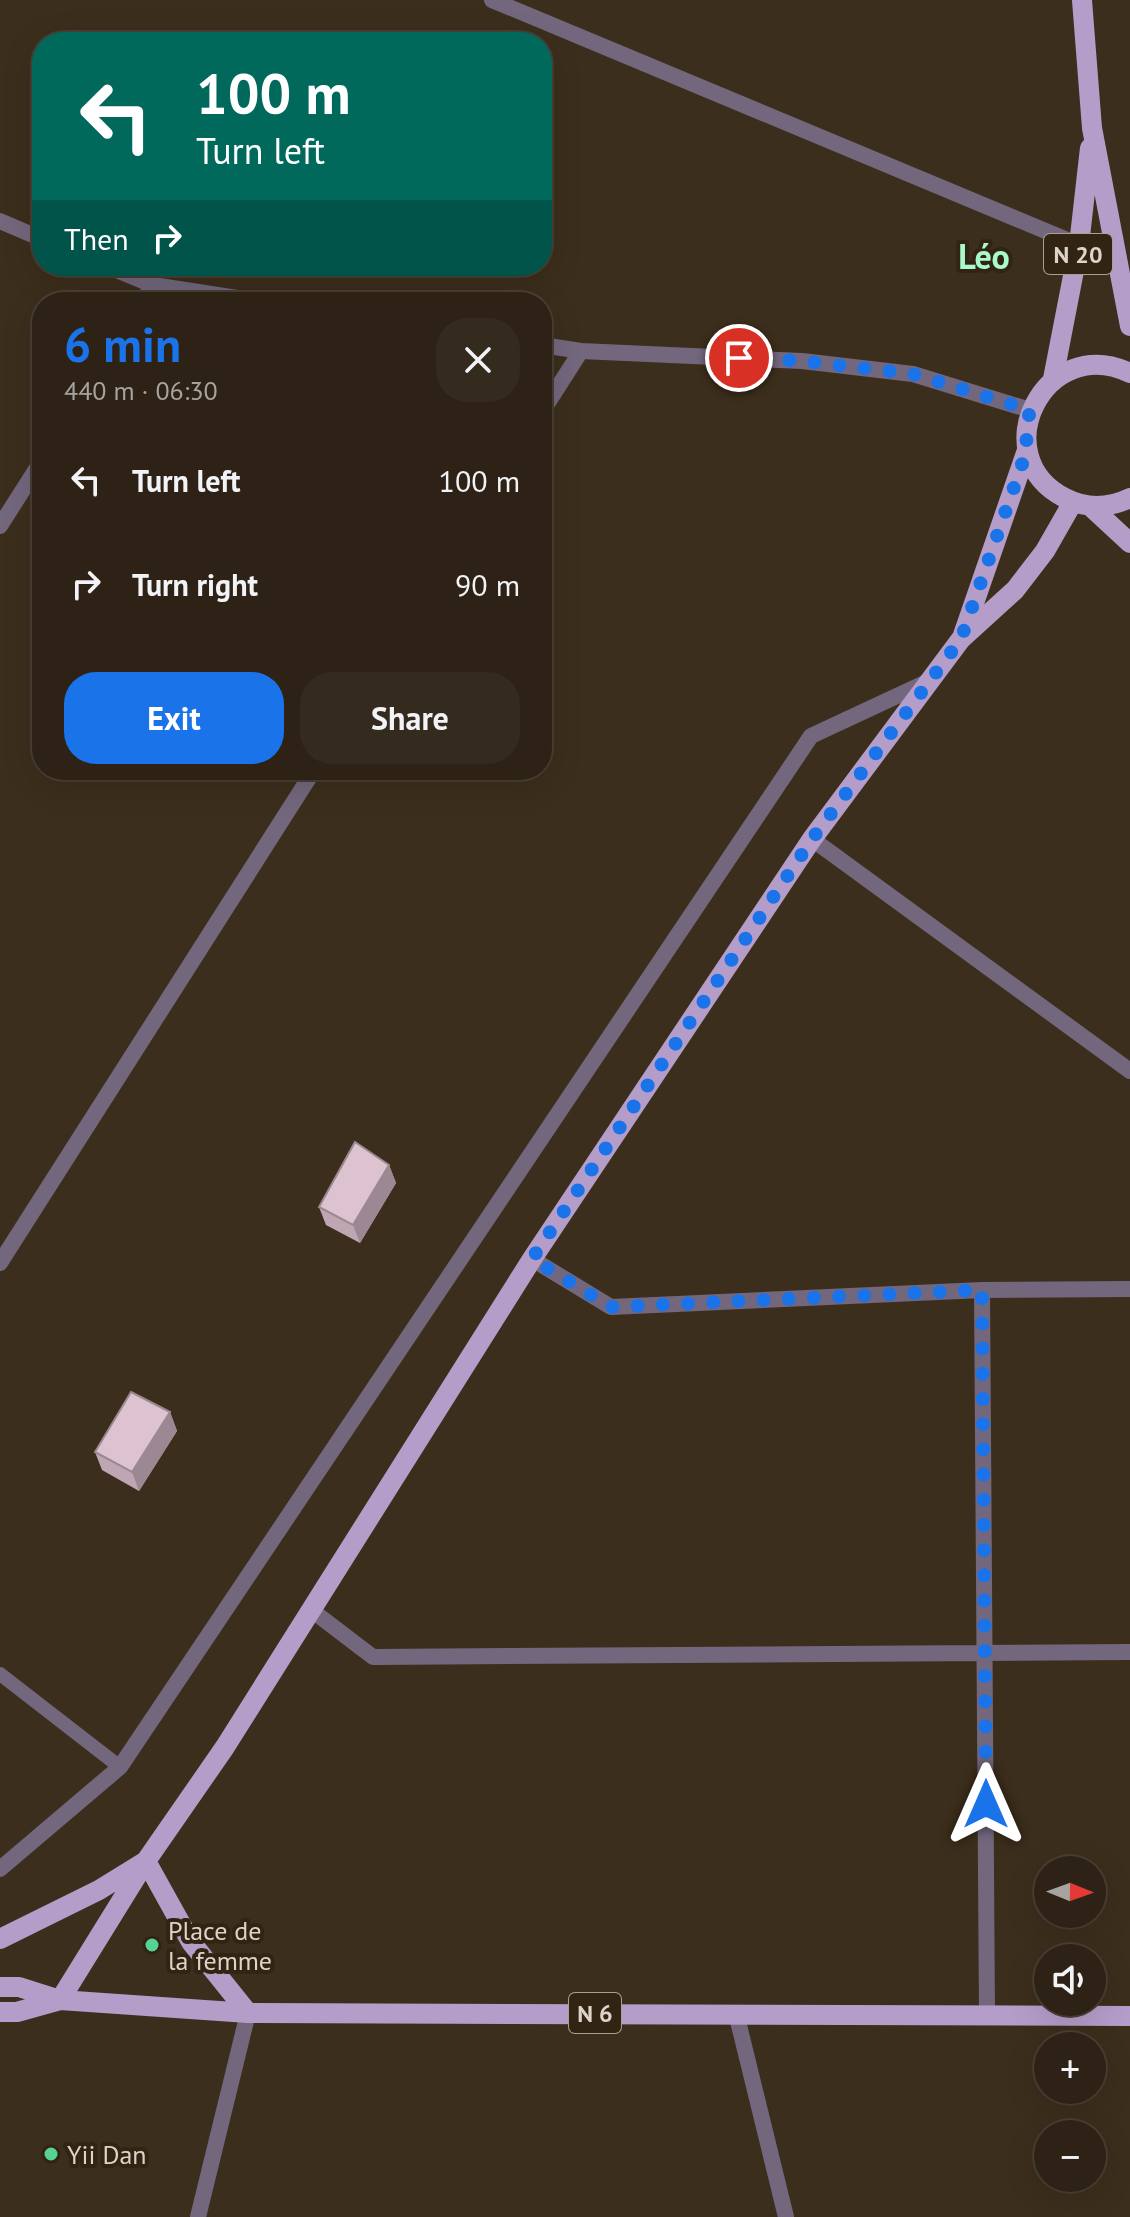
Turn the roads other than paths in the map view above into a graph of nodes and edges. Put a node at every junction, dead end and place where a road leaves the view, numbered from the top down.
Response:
1 (492, 0) edge
2 (1082, 0) edge
3 (1092, 128) junction
4 (1, 222) edge
5 (32, 235) edge
6 (1079, 245) junction
7 (131, 276) edge
8 (153, 285) junction
9 (148, 292) edge
10 (199, 292) edge
11 (1130, 326) edge
12 (552, 347) edge
13 (581, 351) junction
14 (1130, 373) edge
15 (1053, 379) junction
16 (552, 396) edge
17 (1030, 410) junction
18 (1027, 450) junction
19 (32, 476) edge
20 (1130, 498) edge
21 (1082, 504) junction
22 (0, 526) edge
23 (1130, 543) edge
24 (961, 639) junction
25 (929, 681) junction
26 (308, 780) edge
27 (812, 839) junction
28 (1130, 1071) edge
29 (532, 1259) junction
30 (0, 1263) edge
31 (1130, 1289) edge
32 (982, 1290) junction
33 (310, 1609) junction
34 (1130, 1652) edge
35 (986, 1653) junction
36 (0, 1674) edge
37 (120, 1767) junction
38 (146, 1861) junction
39 (0, 1869) edge
40 (0, 1939) edge
41 (0, 1987) edge
42 (60, 2000) junction
43 (0, 2012) edge
44 (248, 2013) junction
45 (736, 2013) junction
46 (987, 2015) junction
47 (1130, 2016) edge
48 (201, 2215) edge
49 (786, 2217) edge

1 - 6 street
2 - 3 main road, N 20
3 - 6 main road, N 20
3 - 11 main road, N 20
4 - 5 street
6 - 15 main road, N 20
7 - 8 street
8 - 9 street
8 - 10 street
12 - 13 street
13 - 16 street
13 - 17 street
14 - 15 main road
15 - 17 main road, N 20
17 - 18 main road
18 - 21 main road
18 - 24 main road
19 - 22 street
20 - 21 main road
21 - 23 main road
21 - 24 main road
24 - 25 main road
25 - 27 main road
25 - 37 street
26 - 30 street
27 - 28 street
27 - 29 main road
29 - 32 street
29 - 33 main road
31 - 32 street
32 - 35 street
33 - 35 street
33 - 38 main road
34 - 35 street
35 - 46 street
36 - 37 lane
37 - 39 street
38 - 40 main road
38 - 42 main road
38 - 44 main road
41 - 42 main road, N 6
42 - 43 main road, N 6
42 - 44 main road, N 6
44 - 45 main road, N 6
44 - 48 street
45 - 46 main road, N 6
45 - 49 street
46 - 47 main road, N 6

